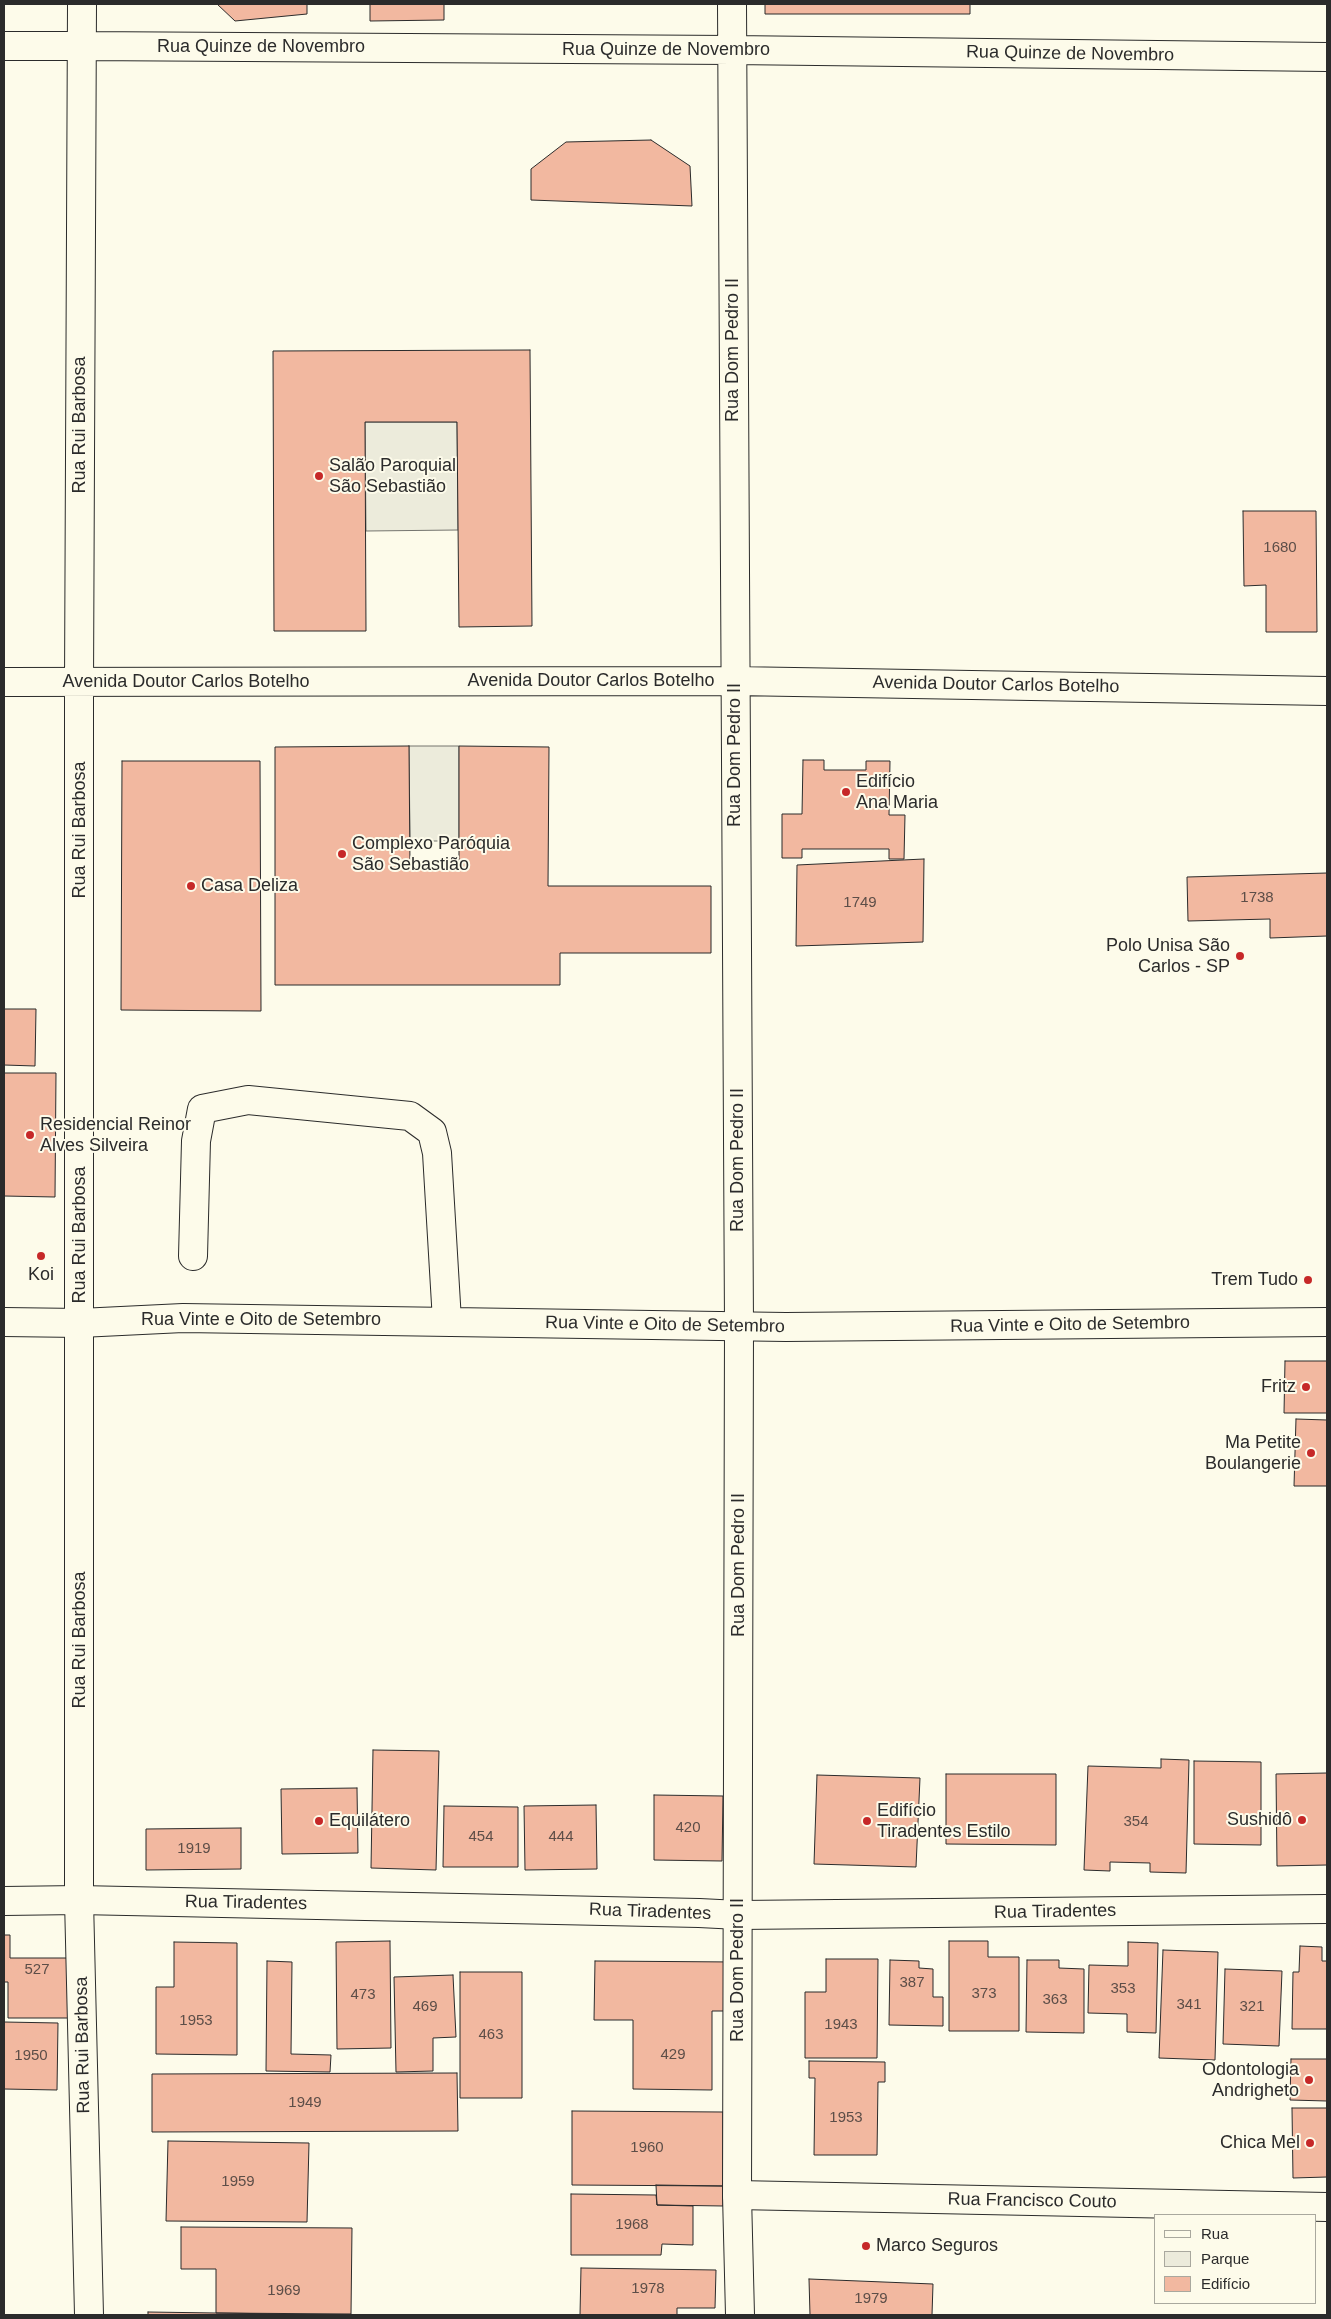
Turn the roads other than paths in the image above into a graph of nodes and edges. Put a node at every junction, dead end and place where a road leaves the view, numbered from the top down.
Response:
1 (82, 4) edge
2 (732, 4) edge
3 (4, 46) edge
4 (82, 46) junction
5 (732, 50) junction
6 (1327, 58) edge
7 (735, 681) junction
8 (4, 682) edge
9 (79, 683) junction
10 (1327, 691) edge
11 (193, 1256) dead end
12 (4, 1322) edge
13 (447, 1322) junction
14 (1327, 1322) edge
15 (80, 1323) junction
16 (739, 1326) junction
17 (79, 1900) junction
18 (4, 1901) edge
19 (1327, 1909) edge
20 (739, 1916) junction
21 (737, 2195) junction
22 (1327, 2207) edge
23 (89, 2315) edge
24 (740, 2315) edge

1 - 4 main road, Rua Rui Barbosa
2 - 5 main road, Rua Dom Pedro II
3 - 4 main road, Rua Quinze de Novembro
4 - 5 main road, Rua Quinze de Novembro
4 - 9 main road, Rua Rui Barbosa
5 - 6 main road, Rua Quinze de Novembro
5 - 7 main road, Rua Dom Pedro II
7 - 9 main road, Avenida Doutor Carlos Botelho
7 - 10 main road, Avenida Doutor Carlos Botelho
7 - 16 main road, Rua Dom Pedro II
8 - 9 main road, Avenida Doutor Carlos Botelho
9 - 15 main road, Rua Rui Barbosa
11 - 13 main road
12 - 15 main road, Rua Vinte e Oito de Setembro
13 - 15 main road, Rua Vinte e Oito de Setembro
13 - 16 main road, Rua Vinte e Oito de Setembro
14 - 16 main road, Rua Vinte e Oito de Setembro
15 - 17 main road, Rua Rui Barbosa
16 - 20 main road, Rua Dom Pedro II
17 - 18 main road, Rua Tiradentes
17 - 20 main road, Rua Tiradentes
17 - 23 main road, Rua Rui Barbosa
19 - 20 main road, Rua Tiradentes
20 - 21 main road, Rua Dom Pedro II
21 - 22 main road, Rua Francisco Couto
21 - 24 main road, Rua Dom Pedro II

